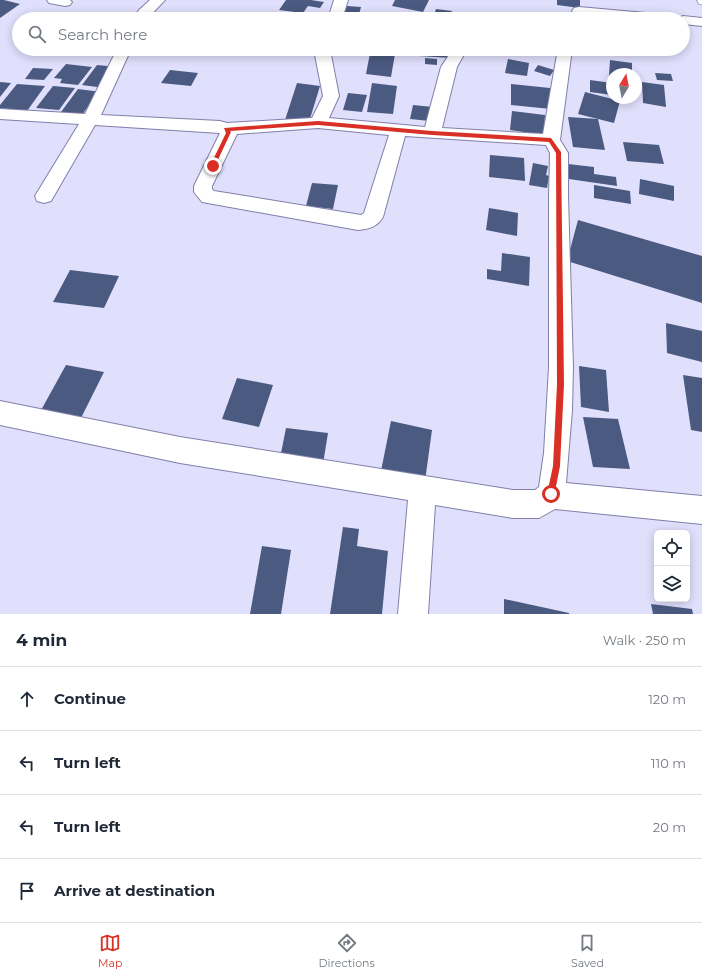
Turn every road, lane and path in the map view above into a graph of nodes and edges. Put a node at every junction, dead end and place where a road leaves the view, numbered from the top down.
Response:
1 (158, 0) edge
2 (341, 0) edge
3 (579, 10) edge
4 (145, 12) edge
5 (337, 12) edge
6 (599, 12) edge
7 (690, 21) edge
8 (702, 22) edge
9 (121, 56) edge
10 (323, 56) edge
11 (456, 56) edge
12 (564, 56) edge
13 (0, 114) edge
14 (90, 120) junction
15 (318, 123) junction
16 (226, 129) junction
17 (398, 129) junction
18 (432, 133) junction
19 (551, 140) junction
20 (44, 196) dead end
21 (0, 413) edge
22 (422, 490) junction
23 (551, 494) junction
24 (702, 510) edge
25 (413, 614) edge

1 - 4 street
2 - 5 street
3 - 6 street
7 - 8 street
9 - 14 street
10 - 15 street
11 - 18 street
12 - 19 street
13 - 14 street
14 - 16 street
14 - 20 street
15 - 16 street
15 - 17 street
16 - 17 street
17 - 18 street
18 - 19 street
19 - 23 street
21 - 22 street
22 - 23 street
22 - 25 street
23 - 24 street

